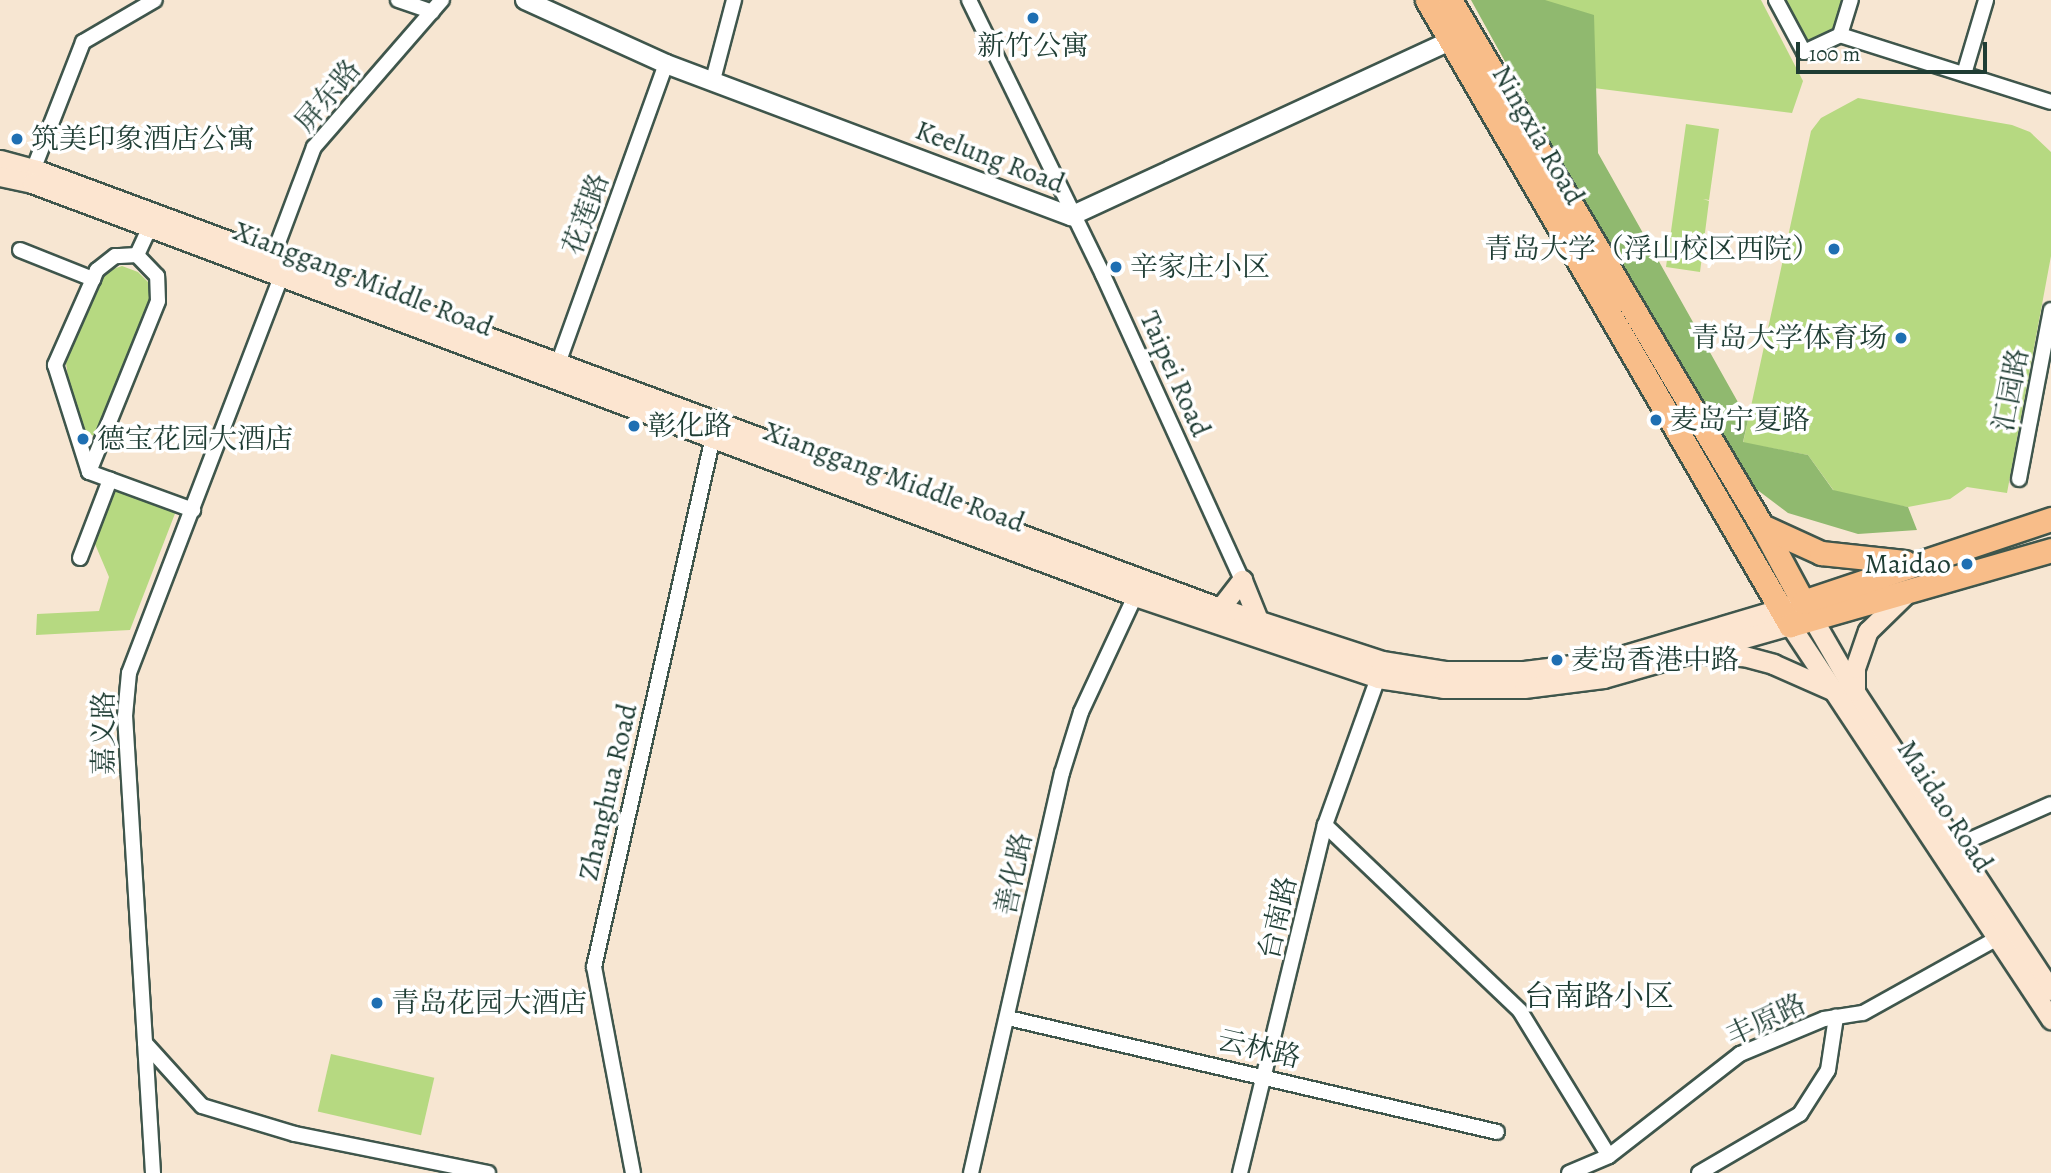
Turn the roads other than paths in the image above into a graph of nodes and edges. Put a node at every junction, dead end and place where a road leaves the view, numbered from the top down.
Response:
1 (155, 0) edge
2 (398, 0) edge
3 (442, 0) edge
4 (734, 0) edge
5 (968, 0) edge
6 (1427, 0) edge
7 (1450, 0) edge
8 (1776, 0) edge
9 (1851, 0) edge
10 (1986, 0) edge
11 (529, 1) edge
12 (432, 12) junction
13 (1840, 35) junction
14 (1458, 36) junction
15 (666, 64) junction
16 (1964, 74) junction
17 (713, 80) junction
18 (2051, 102) edge
19 (0, 160) edge
20 (0, 176) edge
21 (31, 176) junction
22 (1071, 216) junction
23 (153, 221) junction
24 (20, 250) dead end
25 (137, 255) junction
26 (272, 256) junction
27 (93, 279) junction
28 (280, 279) junction
29 (2051, 310) edge
30 (555, 372) junction
31 (714, 432) junction
32 (89, 472) junction
33 (2019, 479) dead end
34 (110, 480) junction
35 (193, 510) junction
36 (2051, 519) edge
37 (1762, 526) junction
38 (2051, 550) edge
39 (80, 558) dead end
40 (1926, 561) junction
41 (1242, 580) junction
42 (1907, 593) junction
43 (1135, 596) junction
44 (1796, 613) junction
45 (1214, 615) junction
46 (1260, 622) junction
47 (1265, 641) junction
48 (1691, 655) junction
49 (1378, 678) junction
50 (1846, 692) junction
51 (2051, 804) edge
52 (1325, 825) junction
53 (1949, 849) junction
54 (1997, 938) junction
55 (2051, 990) edge
56 (1836, 1017) junction
57 (1008, 1018) junction
58 (2051, 1019) edge
59 (145, 1043) junction
60 (1265, 1075) junction
61 (1497, 1132) dead end
62 (1609, 1156) junction
63 (153, 1173) edge
64 (488, 1173) edge
65 (633, 1173) edge
66 (971, 1173) edge
67 (1240, 1173) edge
68 (1569, 1173) edge
69 (1699, 1173) edge

1 - 21 street
2 - 12 street
3 - 12 street, 屏东路
4 - 17 street
5 - 22 street, Taipei Road
6 - 14 main road, Ningxia Road
7 - 14 main road, Ningxia Road
8 - 13 street
9 - 13 street
10 - 16 street
11 - 15 street, Keelung Road
12 - 26 street, 屏东路
13 - 16 street
14 - 22 street, Keelung Road
14 - 37 main road, Ningxia Road
14 - 44 main road, Ningxia Road
15 - 17 street, Keelung Road
15 - 30 street, 花莲路
16 - 18 street
17 - 22 street, Keelung Road
19 - 21 main road, Xianggang Middle Road
20 - 21 main road, Xianggang Middle Road
21 - 23 main road, Xianggang Middle Road
22 - 41 street, Taipei Road
23 - 25 street
23 - 26 main road, Xianggang Middle Road
23 - 28 main road, Xianggang Middle Road
24 - 27 street
25 - 27 street
25 - 32 street
26 - 28 street
26 - 30 main road, Xianggang Middle Road
27 - 32 street
28 - 30 main road, Xianggang Middle Road
28 - 35 street, 嘉义路
29 - 33 street, 汇园路
30 - 31 main road, Xianggang Middle Road
31 - 43 main road, Xianggang Middle Road
31 - 45 main road, Xianggang Middle Road
31 - 65 street, Zhanghua Road
32 - 34 street
34 - 35 street
34 - 39 street
35 - 59 street, 嘉义路
36 - 40 main road
37 - 40 main road
37 - 44 main road, Ningxia Road
38 - 42 main road
40 - 44 main road
41 - 45 main road
41 - 46 main road
42 - 44 main road
42 - 50 main road
43 - 45 main road, Xianggang Middle Road
43 - 57 street, 善化路
44 - 46 main road, Xianggang Middle Road
44 - 48 main road, Xianggang Middle Road
44 - 50 main road, Maidao Road
45 - 46 main road, Xianggang Middle Road
45 - 47 main road, Xianggang Middle Road
46 - 47 main road
47 - 49 main road, Xianggang Middle Road
48 - 49 main road, Xianggang Middle Road
48 - 50 main road
49 - 52 street, 台南路
50 - 53 main road, Maidao Road
51 - 53 street
52 - 60 street, 台南路
52 - 62 street
53 - 54 main road, Maidao Road
53 - 55 main road, Maidao Road
54 - 56 street, 丰原路
54 - 58 main road, Maidao Road
56 - 62 street, 丰原路
56 - 69 street
57 - 60 street, 云林路
57 - 66 street, 善化路
59 - 63 street, 嘉义路
59 - 64 street
60 - 61 street, 云林路
60 - 67 street, 台南路
62 - 68 street, 丰原路

